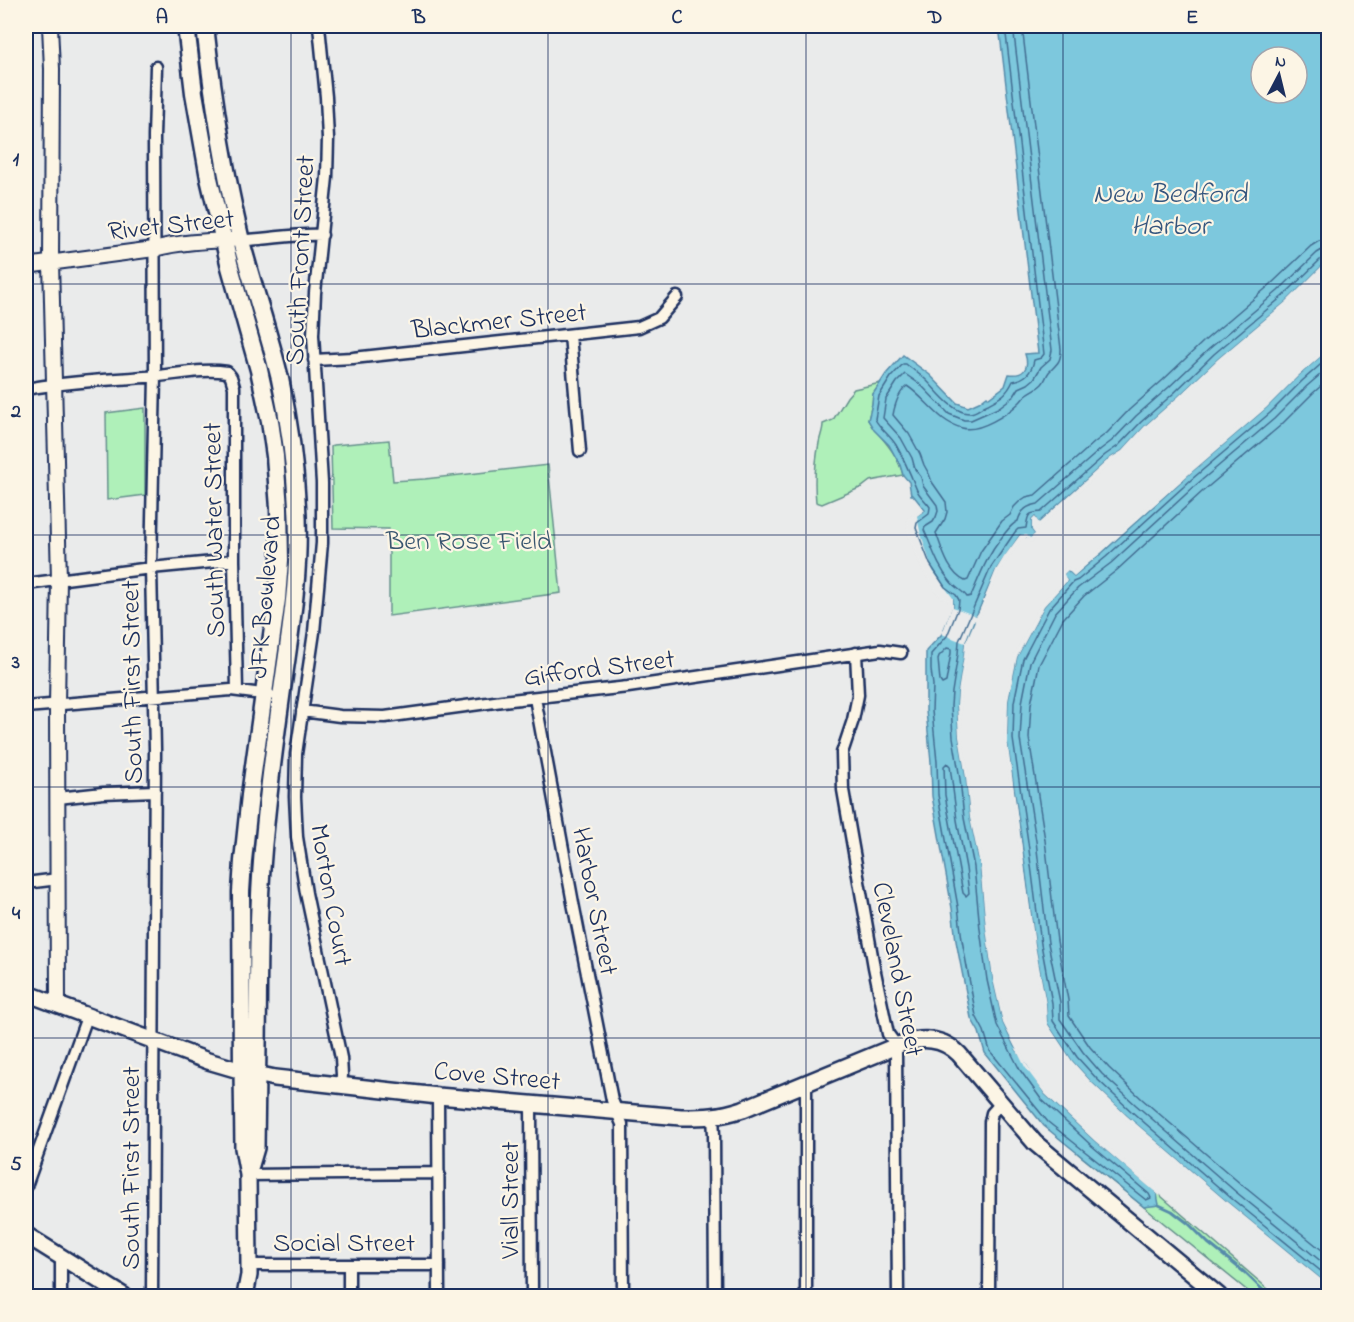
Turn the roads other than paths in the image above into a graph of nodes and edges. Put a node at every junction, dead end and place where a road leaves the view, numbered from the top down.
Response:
1 (50, 26) edge
2 (186, 26) edge
3 (205, 26) edge
4 (319, 26) edge
5 (156, 67) dead end
6 (322, 235) junction
7 (224, 240) junction
8 (241, 240) junction
9 (154, 249) junction
10 (51, 262) junction
11 (26, 266) edge
12 (677, 297) dead end
13 (570, 335) junction
14 (314, 360) junction
15 (155, 376) junction
16 (54, 384) junction
17 (26, 389) edge
18 (580, 451) dead end
19 (234, 560) junction
20 (151, 568) junction
21 (59, 579) junction
22 (26, 584) edge
23 (856, 653) junction
24 (901, 653) dead end
25 (237, 690) junction
26 (263, 694) junction
27 (153, 696) junction
28 (282, 696) junction
29 (535, 698) junction
30 (57, 705) junction
31 (26, 707) edge
32 (302, 711) junction
33 (155, 791) junction
34 (58, 798) junction
35 (58, 879) junction
36 (26, 883) edge
37 (26, 993) edge
38 (58, 1005) junction
39 (87, 1017) junction
40 (154, 1041) junction
41 (896, 1045) junction
42 (249, 1072) junction
43 (806, 1083) junction
44 (341, 1086) junction
45 (438, 1096) junction
46 (531, 1104) junction
47 (1000, 1104) junction
48 (618, 1112) junction
49 (713, 1117) junction
50 (439, 1173) junction
51 (248, 1175) junction
52 (26, 1186) edge
53 (26, 1235) edge
54 (61, 1257) junction
55 (349, 1265) junction
56 (439, 1265) junction
57 (249, 1270) junction
58 (1216, 1295) edge
59 (61, 1296) edge
60 (124, 1296) edge
61 (152, 1296) edge
62 (245, 1296) edge
63 (254, 1296) edge
64 (348, 1296) edge
65 (439, 1296) edge
66 (532, 1296) edge
67 (622, 1296) edge
68 (715, 1296) edge
69 (806, 1296) edge
70 (898, 1296) edge
71 (989, 1296) edge

1 - 10 street
2 - 7 main road, JFK Boulevard
3 - 8 main road, JFK Boulevard
4 - 6 street, South Front Street
5 - 9 street, South First Street
6 - 8 street, Rivet Street
6 - 14 street, South Front Street
7 - 8 street, Rivet Street
7 - 9 street, Rivet Street
7 - 26 main road, JFK Boulevard
8 - 28 main road, JFK Boulevard
9 - 10 street, Rivet Street
9 - 15 street, South First Street
10 - 11 street, Rivet Street
10 - 16 street
12 - 13 street, Blackmer Street
13 - 14 street, Blackmer Street
13 - 18 street
14 - 32 street, South Front Street
15 - 16 street
15 - 19 street, South Water Street
15 - 20 street, South First Street
16 - 17 street
16 - 21 street
19 - 20 street
19 - 25 street, South Water Street
20 - 21 street
20 - 27 street, South First Street
21 - 22 street
21 - 30 street
23 - 24 street, Gifford Street
23 - 29 street, Gifford Street
23 - 41 street, Cleveland Street
25 - 26 street
25 - 27 street
26 - 28 street
26 - 42 main road, JFK Boulevard
27 - 30 street
27 - 33 street, South First Street
28 - 42 main road, JFK Boulevard
29 - 32 street, Gifford Street
29 - 48 street, Harbor Street
30 - 31 street
30 - 34 street
32 - 44 street, Morton Court
33 - 34 street
33 - 40 street, South First Street
34 - 35 street
35 - 36 street
35 - 38 street
37 - 38 main road, Cove Street
38 - 39 main road, Cove Street
39 - 40 main road, Cove Street
39 - 52 street
40 - 42 main road, Cove Street
40 - 61 street, South First Street
41 - 43 main road, Cove Street
41 - 47 main road, Cove Street
41 - 70 street, Cleveland Street
42 - 44 main road, Cove Street
42 - 51 main road
43 - 49 main road, Cove Street
43 - 69 street
44 - 45 main road, Cove Street
45 - 46 main road, Cove Street
45 - 50 street
46 - 48 main road, Cove Street
46 - 66 street, Viall Street
47 - 58 main road
47 - 71 street
48 - 49 main road, Cove Street
48 - 67 street, Harbor Street
49 - 68 street
50 - 51 street
50 - 56 street
51 - 57 main road
53 - 54 main road
54 - 59 street
54 - 60 main road
55 - 56 street, Social Street
55 - 57 street, Social Street
55 - 64 street
56 - 65 street
57 - 62 main road
57 - 63 main road

